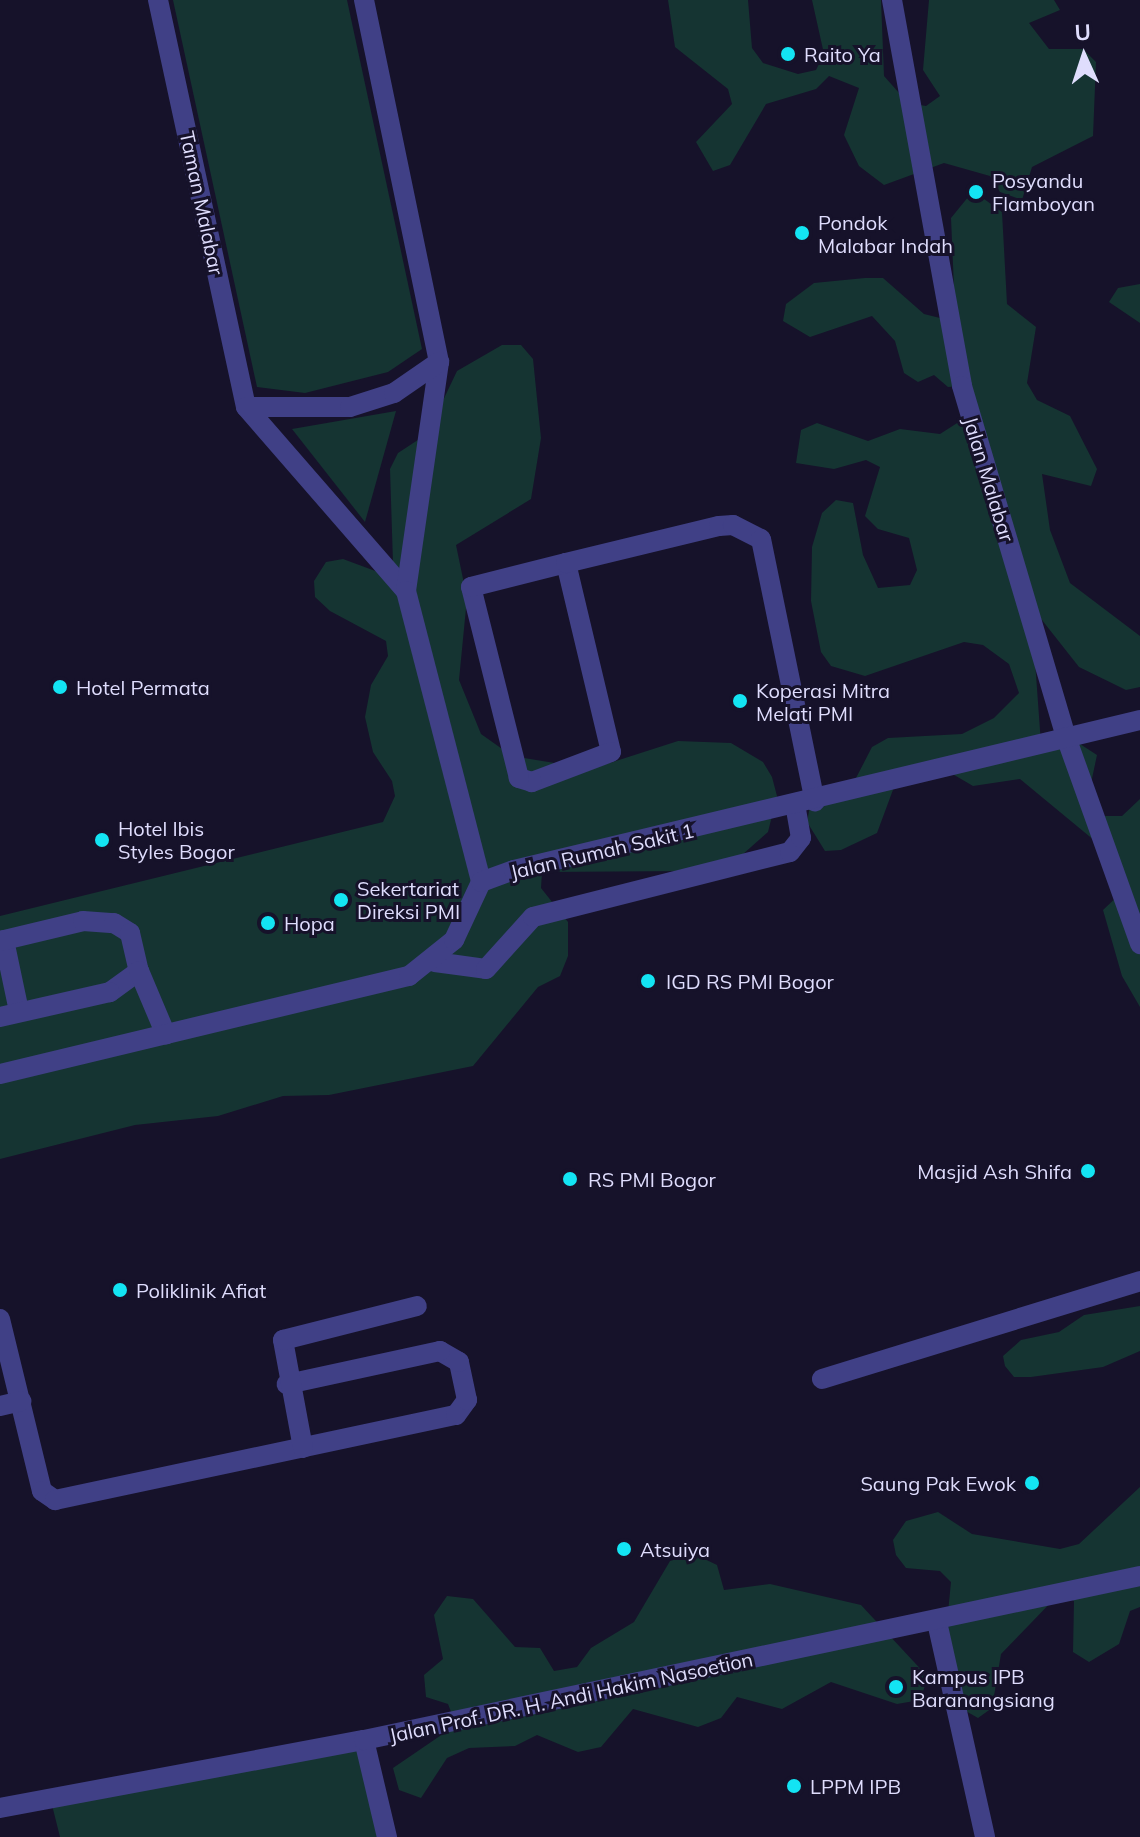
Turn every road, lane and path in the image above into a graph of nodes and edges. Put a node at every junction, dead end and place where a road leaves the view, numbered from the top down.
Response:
1 (158, 0) edge
2 (364, 0) edge
3 (892, 0) edge
4 (439, 362) junction
5 (246, 407) junction
6 (566, 563) junction
7 (406, 591) junction
8 (1140, 720) edge
9 (1066, 737) junction
10 (805, 803) junction
11 (481, 882) junction
12 (2, 941) edge
13 (1140, 944) edge
14 (435, 962) junction
15 (139, 971) junction
16 (10, 1014) edge
17 (166, 1035) junction
18 (0, 1074) edge
19 (1140, 1281) edge
20 (417, 1306) dead end
21 (0, 1319) edge
22 (822, 1379) dead end
23 (287, 1384) junction
24 (21, 1401) junction
25 (0, 1406) edge
26 (303, 1448) junction
27 (1140, 1576) edge
28 (937, 1622) junction
29 (364, 1740) junction
30 (0, 1808) edge
31 (387, 1837) edge
32 (985, 1837) edge

1 - 5 street, Taman Malabar
2 - 4 street, Taman Malabar
3 - 9 street, Jalan Malabar
4 - 5 street
4 - 7 street, Taman Malabar
5 - 7 street, Taman Malabar
6 - 6 street
6 - 10 street
7 - 11 street, Taman Malabar
8 - 9 street, Jalan Rumah Sakit 1
9 - 10 street, Jalan Rumah Sakit 1
9 - 13 street, Jalan Malabar
10 - 11 street, Jalan Rumah Sakit 1
10 - 14 street
11 - 14 street
12 - 15 street
12 - 16 street
14 - 17 street
15 - 16 street
15 - 17 street
17 - 18 street
19 - 22 street
20 - 23 street
21 - 24 street
23 - 26 street
23 - 26 street
24 - 25 street
24 - 26 street
27 - 28 street, Jalan Prof. DR. H. Andi Hakim Nasoetion
28 - 29 street, Jalan Prof. DR. H. Andi Hakim Nasoetion
28 - 32 street
29 - 30 street, Jalan Prof. DR. H. Andi Hakim Nasoetion
29 - 31 street

